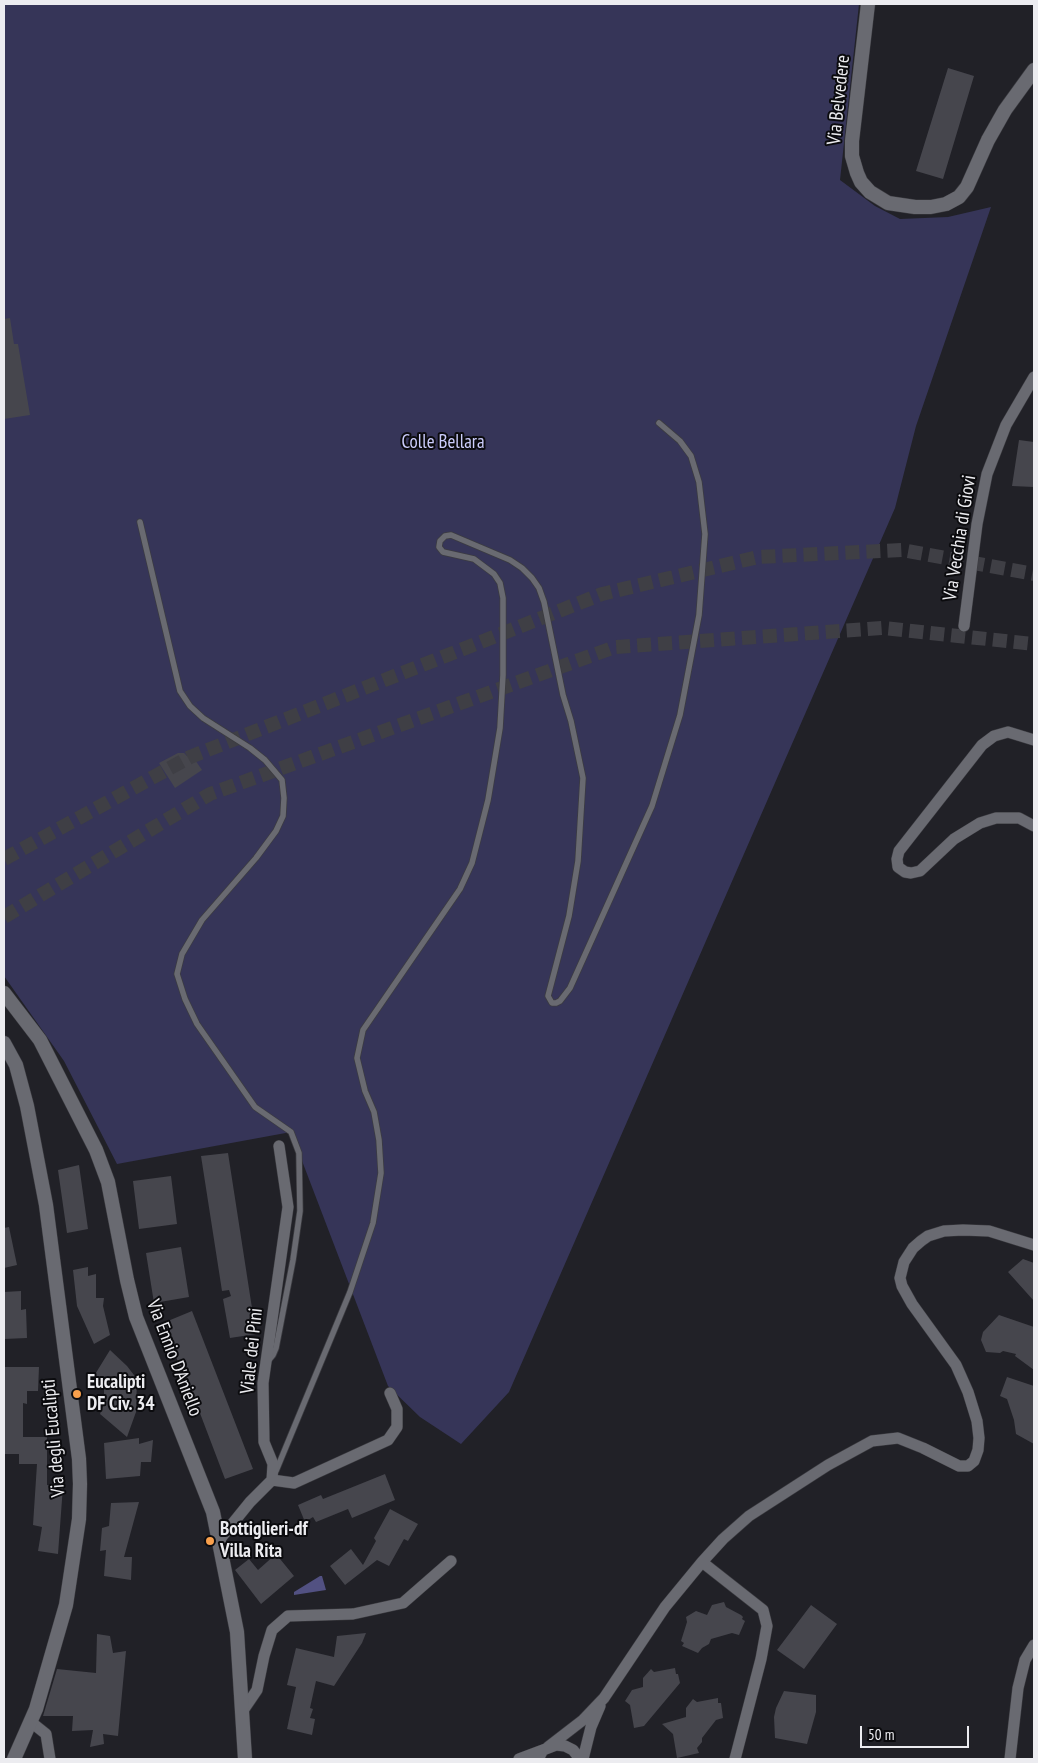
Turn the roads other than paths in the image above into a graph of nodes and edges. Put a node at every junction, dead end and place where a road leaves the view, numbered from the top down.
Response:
1 (868, 4) edge
2 (1034, 70) edge
3 (1034, 377) edge
4 (659, 423) dead end
5 (140, 522) dead end
6 (964, 626) dead end
7 (1034, 740) edge
8 (1034, 826) edge
9 (4, 993) edge
10 (4, 1043) edge
11 (280, 1146) dead end
12 (1034, 1245) edge
13 (266, 1363) junction
14 (390, 1393) dead end
15 (272, 1480) junction
16 (220, 1539) junction
17 (452, 1562) dead end
18 (702, 1562) junction
19 (1034, 1644) edge
20 (604, 1698) junction
21 (242, 1712) junction
22 (30, 1722) junction
23 (543, 1752) edge
24 (14, 1759) edge
25 (50, 1759) edge
26 (244, 1759) edge
27 (519, 1759) edge
28 (582, 1759) edge
29 (735, 1759) edge
30 (1010, 1759) edge

1 - 2 street, Via Belvedere
3 - 6 street, Via Vecchia di Giovi
4 - 15 lane
5 - 13 lane
7 - 8 street
9 - 16 street, Via Ennio D'Aniello
10 - 22 street, Via degli Eucalipti
11 - 13 street, Viale dei Pini
12 - 18 street
13 - 15 street, Viale dei Pini
14 - 15 street
15 - 16 street
16 - 21 street, Via Ennio D'Aniello
17 - 21 street
18 - 20 street
18 - 29 street
19 - 30 street
20 - 23 street
20 - 28 street
21 - 26 street, Via Ennio D'Aniello
22 - 24 street, Via degli Eucalipti
22 - 25 street
23 - 27 street
23 - 28 street

